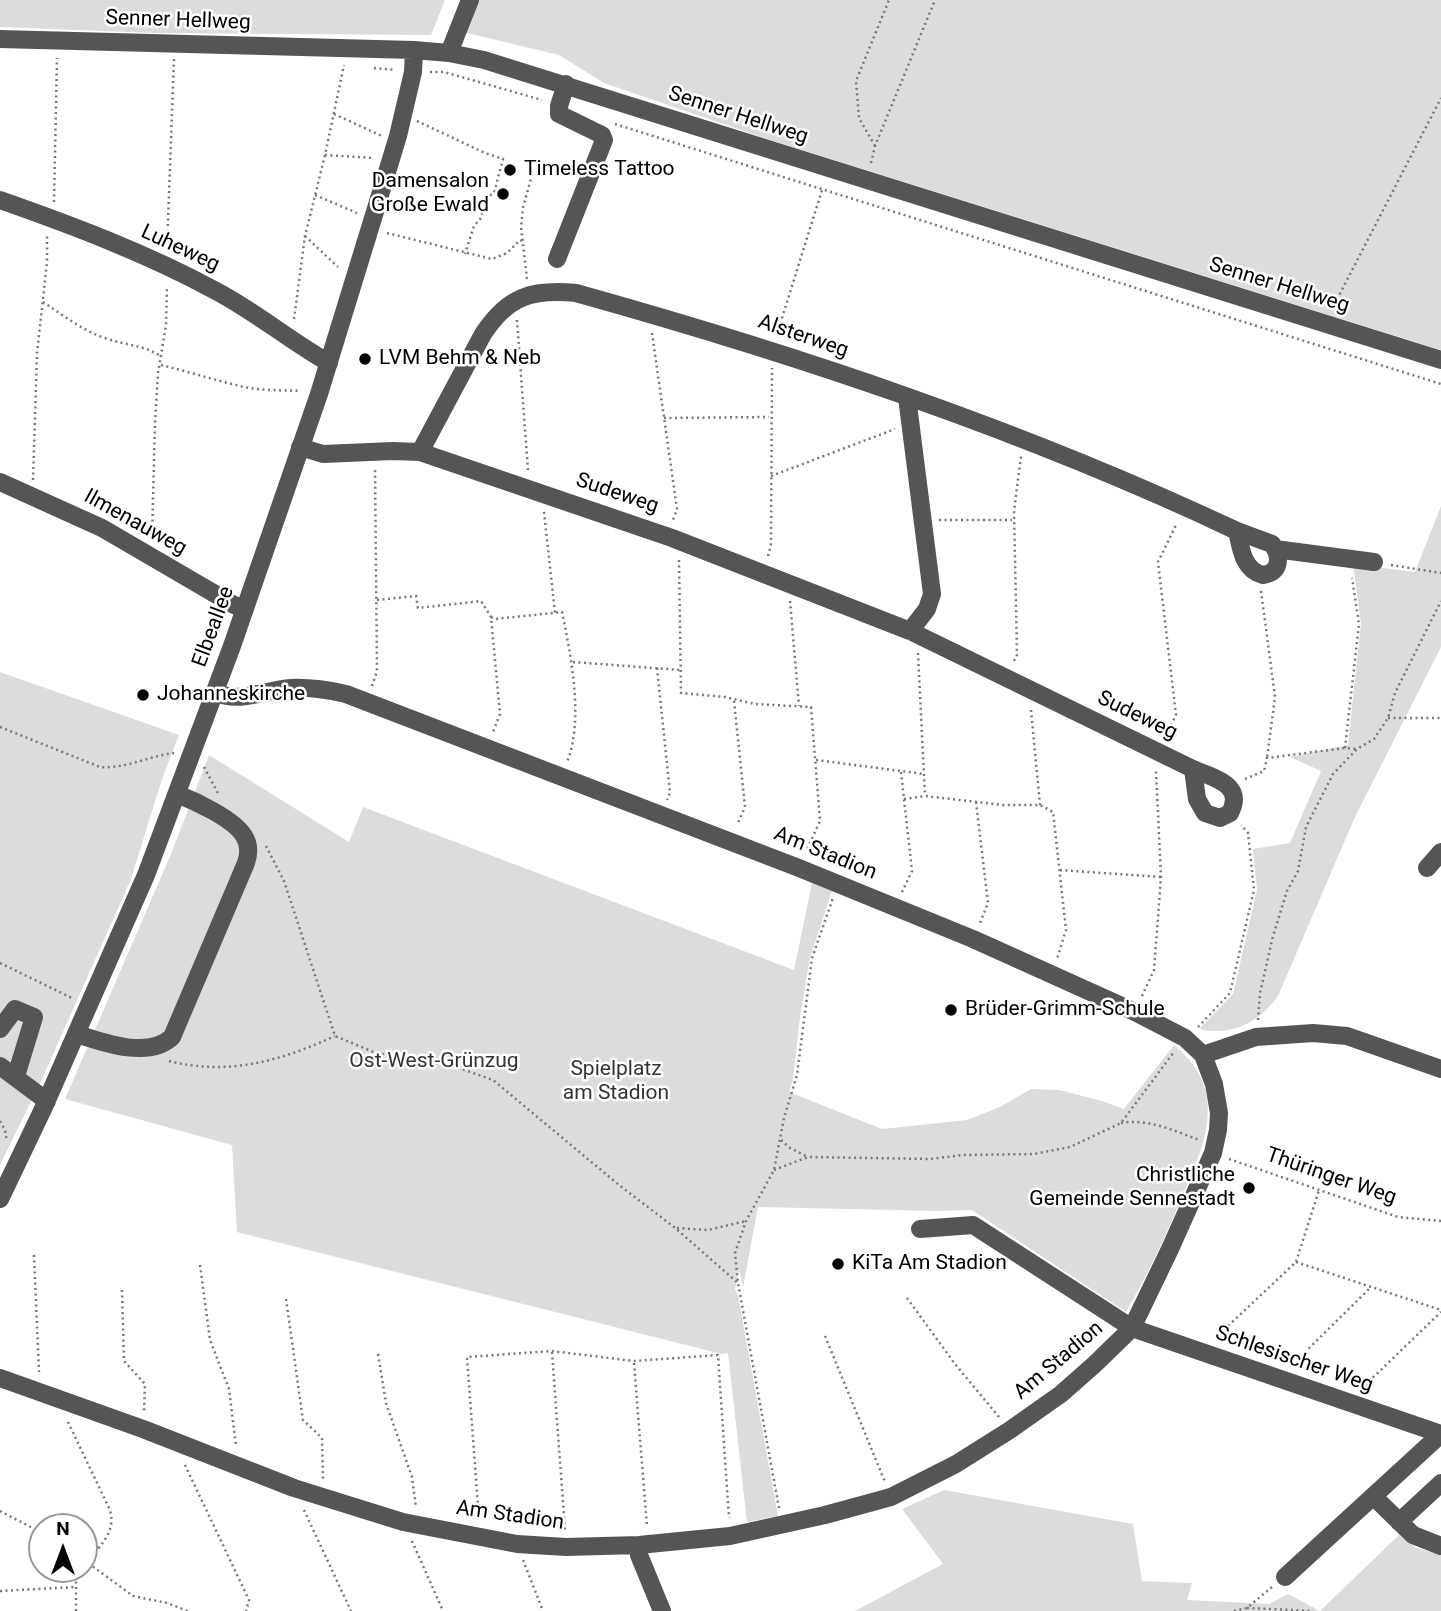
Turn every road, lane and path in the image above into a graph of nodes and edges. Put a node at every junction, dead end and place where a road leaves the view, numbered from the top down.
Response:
1 (470, 0) edge
2 (889, 0) edge
3 (935, 0) edge
4 (0, 39) edge
5 (414, 50) junction
6 (449, 52) junction
7 (57, 55) dead end
8 (174, 59) dead end
9 (344, 65) dead end
10 (444, 72) dead end
11 (566, 84) junction
12 (1441, 98) edge
13 (559, 106) junction
14 (334, 114) junction
15 (414, 120) dead end
16 (612, 123) dead end
17 (385, 138) dead end
18 (875, 146) junction
19 (325, 155) junction
20 (379, 158) dead end
21 (533, 172) dead end
22 (868, 181) junction
23 (822, 190) junction
24 (315, 195) junction
25 (0, 200) edge
26 (361, 215) dead end
27 (53, 219) junction
28 (381, 232) dead end
29 (306, 236) junction
30 (523, 241) junction
31 (465, 254) junction
32 (556, 258) dead end
33 (167, 267) junction
34 (343, 272) dead end
35 (532, 294) junction
36 (42, 302) junction
37 (512, 303) junction
38 (649, 313) junction
39 (1325, 324) junction
40 (291, 338) junction
41 (772, 349) junction
42 (162, 357) junction
43 (1441, 360) edge
44 (329, 363) junction
45 (161, 365) junction
46 (1441, 384) edge
47 (306, 392) dead end
48 (907, 397) junction
49 (770, 417) junction
50 (664, 418) junction
51 (911, 424) junction
52 (1023, 439) junction
53 (300, 447) junction
54 (375, 451) junction
55 (420, 453) junction
56 (771, 477) junction
57 (0, 482) edge
58 (536, 490) junction
59 (33, 495) junction
60 (1185, 507) junction
61 (921, 519) junction
62 (1014, 520) junction
63 (1237, 531) junction
64 (672, 538) junction
65 (1275, 549) junction
66 (152, 557) junction
67 (1350, 558) junction
68 (1374, 562) joint
69 (764, 573) junction
70 (1441, 573) edge
71 (1263, 575) junction
72 (788, 582) junction
73 (377, 600) junction
74 (1441, 601) edge
75 (245, 609) junction
76 (555, 613) junction
77 (491, 617) junction
78 (917, 635) junction
79 (573, 662) junction
80 (657, 668) junction
81 (680, 670) junction
82 (1006, 677) junction
83 (1033, 690) junction
84 (214, 692) junction
85 (734, 699) junction
86 (365, 702) junction
87 (799, 706) junction
88 (1388, 718) junction
89 (1441, 718) edge
90 (0, 727) edge
91 (1345, 748) junction
92 (487, 749) junction
93 (1357, 749) junction
94 (1157, 752) junction
95 (182, 756) junction
96 (1267, 758) junction
97 (815, 760) junction
98 (1193, 769) junction
99 (901, 772) junction
100 (924, 774) junction
101 (561, 776) junction
102 (1230, 786) junction
103 (177, 794) junction
104 (925, 796) junction
105 (904, 799) junction
106 (976, 802) junction
107 (223, 803) dead end
108 (1040, 805) junction
109 (1230, 813) junction
110 (662, 814) junction
111 (260, 838) dead end
112 (730, 840) junction
113 (1441, 852) edge
114 (799, 868) junction
115 (1427, 868) dead end
116 (1060, 870) junction
117 (1161, 877) junction
118 (838, 884) junction
119 (896, 908) junction
120 (973, 940) junction
121 (0, 963) edge
122 (1052, 975) junction
123 (78, 1001) dead end
124 (1135, 1012) junction
125 (0, 1029) edge
126 (77, 1034) junction
127 (335, 1036) junction
128 (1256, 1037) junction
129 (1185, 1038) junction
130 (159, 1046) junction
131 (1203, 1055) junction
132 (0, 1066) edge
133 (1441, 1069) edge
134 (16, 1076) junction
135 (47, 1101) junction
136 (0, 1121) edge
137 (1121, 1123) junction
138 (780, 1139) junction
139 (8, 1143) dead end
140 (1214, 1150) junction
141 (808, 1157) junction
142 (774, 1170) junction
143 (1320, 1190) junction
144 (0, 1199) edge
145 (746, 1221) junction
146 (1441, 1221) edge
147 (674, 1227) junction
148 (920, 1229) dead end
149 (34, 1255) dead end
150 (1297, 1262) junction
151 (200, 1265) dead end
152 (738, 1283) junction
153 (1372, 1287) junction
154 (122, 1290) dead end
155 (907, 1298) dead end
156 (286, 1299) dead end
157 (1441, 1311) edge
158 (1132, 1328) junction
159 (825, 1336) dead end
160 (552, 1351) junction
161 (378, 1354) dead end
162 (1219, 1357) junction
163 (634, 1361) junction
164 (0, 1378) edge
165 (1278, 1379) junction
166 (40, 1393) junction
167 (1346, 1403) junction
168 (69, 1404) junction
169 (143, 1429) junction
170 (1010, 1430) junction
171 (1441, 1434) edge
172 (174, 1441) junction
173 (238, 1467) junction
174 (1441, 1483) edge
175 (294, 1488) junction
176 (323, 1496) junction
177 (1373, 1496) junction
178 (891, 1497) junction
179 (0, 1511) edge
180 (1399, 1522) junction
181 (411, 1524) junction
182 (28, 1526) edge
183 (782, 1526) junction
184 (730, 1536) junction
185 (480, 1537) junction
186 (517, 1544) junction
187 (644, 1545) junction
188 (1441, 1546) edge
189 (98, 1547) edge
190 (566, 1547) junction
191 (98, 1570) edge
192 (1285, 1577) joint
193 (77, 1583) edge
194 (75, 1587) junction
195 (0, 1591) edge
196 (1247, 1608) junction
197 (76, 1611) edge
198 (188, 1611) edge
199 (246, 1611) edge
200 (351, 1611) edge
201 (443, 1611) edge
202 (543, 1611) edge
203 (662, 1611) edge
204 (1234, 1611) edge
205 (1313, 1611) edge

1 - 6 street
2 - 18 path
3 - 18 path
4 - 5 street, Senner Hellweg
5 - 6 street, Senner Hellweg
5 - 44 street, Elbeallee
6 - 11 street, Senner Hellweg
7 - 27 path
8 - 33 path
9 - 14 path
10 - 13 path
11 - 13 street
11 - 22 street, Senner Hellweg
12 - 39 path
13 - 32 street
14 - 17 path
14 - 19 path
15 - 31 path
16 - 23 path
18 - 22 path
19 - 20 path
19 - 24 path
21 - 30 path
22 - 39 street, Senner Hellweg
23 - 41 path
23 - 46 path
24 - 26 path
24 - 29 path
25 - 27 street, Luheweg
27 - 33 street, Luheweg
27 - 36 path
28 - 31 path
29 - 34 path
29 - 40 path
30 - 31 path
30 - 35 path
33 - 40 street, Luheweg
33 - 42 path
35 - 37 street, Alsterweg
35 - 38 street, Alsterweg
36 - 42 path
36 - 59 path
37 - 55 street, Alsterweg
37 - 58 path
38 - 41 street, Alsterweg
38 - 50 path
39 - 43 street, Senner Hellweg
40 - 44 street, Luheweg
41 - 48 street, Alsterweg
41 - 49 path
42 - 45 path
44 - 53 street, Elbeallee
45 - 47 path
45 - 66 path
48 - 51 street
48 - 52 street, Alsterweg
49 - 50 path
49 - 56 path
50 - 64 path
51 - 56 path
51 - 61 street
52 - 60 street, Alsterweg
52 - 62 path
53 - 54 street, Sudeweg
53 - 75 street, Elbeallee
54 - 55 street, Sudeweg
54 - 73 path
55 - 58 street, Sudeweg
56 - 69 path
57 - 59 street, Ilmenauweg
58 - 64 street, Sudeweg
58 - 76 path
59 - 66 street, Ilmenauweg
60 - 63 street, Alsterweg
60 - 94 path
61 - 62 path
61 - 78 street
62 - 82 path
63 - 65 street, Alsterweg
63 - 71 street
64 - 69 street, Sudeweg
64 - 81 path
65 - 67 street, Alsterweg
65 - 71 street
66 - 75 street, Ilmenauweg
67 - 68 street, Alsterweg
67 - 91 path
68 - 70 path
69 - 72 street, Sudeweg
71 - 96 path
72 - 78 street, Sudeweg
72 - 87 path
73 - 77 path
73 - 86 path
74 - 88 path
75 - 84 street, Elbeallee
76 - 77 path
76 - 79 path
77 - 92 path
78 - 82 street, Sudeweg
78 - 100 path
79 - 80 path
79 - 101 path
80 - 81 path
80 - 110 path
81 - 85 path
82 - 83 street, Sudeweg
83 - 94 street, Sudeweg
83 - 108 path
84 - 86 street, Am Stadion
84 - 95 street, Elbeallee
85 - 87 path
85 - 112 path
86 - 92 street, Am Stadion
87 - 97 path
88 - 89 path
88 - 93 path
90 - 95 path
91 - 93 path
91 - 96 path
92 - 101 street, Am Stadion
93 - 128 path
94 - 98 street, Sudeweg
94 - 117 path
95 - 103 street, Elbeallee
95 - 107 path
96 - 102 path
97 - 99 path
97 - 114 path
98 - 102 street, Sudeweg
98 - 109 street
99 - 100 path
99 - 105 path
100 - 104 path
101 - 110 street, Am Stadion
102 - 109 street
103 - 126 street, Elbeallee
103 - 130 street
104 - 105 path
104 - 106 path
105 - 119 path
106 - 108 path
106 - 120 path
108 - 116 path
109 - 129 path
110 - 112 street, Am Stadion
111 - 127 path
112 - 114 street, Am Stadion
113 - 115 street
114 - 118 street, Am Stadion
116 - 117 path
116 - 122 path
117 - 124 path
118 - 119 street, Am Stadion
118 - 138 path
119 - 120 street, Am Stadion
120 - 122 street, Am Stadion
121 - 123 path
122 - 124 street, Am Stadion
124 - 129 street, Am Stadion
125 - 134 street
126 - 130 street
126 - 135 street, Elbeallee
127 - 130 path
127 - 147 path
128 - 131 street
128 - 133 street
129 - 131 street, Am Stadion
129 - 137 path
131 - 140 street, Am Stadion
132 - 134 street
134 - 135 street
135 - 144 street, Elbeallee
136 - 139 path
137 - 140 path, Thüringer Weg
137 - 141 path
138 - 141 path
138 - 142 path
140 - 143 path, Thüringer Weg
140 - 158 street, Am Stadion
141 - 142 path
142 - 145 path
143 - 146 path, Thüringer Weg
143 - 150 path
145 - 147 path
145 - 152 path
147 - 152 path
148 - 158 street, Schlesischer Weg
149 - 166 path
150 - 153 path
150 - 162 path
151 - 173 path
152 - 183 path
153 - 157 path
153 - 165 path
154 - 169 path
155 - 170 path
156 - 176 path
157 - 167 path
158 - 162 street, Schlesischer Weg
158 - 170 street, Am Stadion
159 - 178 path
160 - 163 path
160 - 185 path
160 - 190 path
161 - 181 path
162 - 165 street, Schlesischer Weg
163 - 184 path
163 - 187 path
164 - 166 street, Am Stadion
165 - 167 street, Schlesischer Weg
166 - 168 street, Am Stadion
167 - 171 street, Schlesischer Weg
168 - 169 street, Am Stadion
168 - 189 path
169 - 172 street, Am Stadion
170 - 178 street, Am Stadion
171 - 177 street
172 - 173 street, Am Stadion
172 - 199 path
173 - 175 street, Am Stadion
174 - 180 street
175 - 176 street, Am Stadion
175 - 200 path
176 - 181 street, Am Stadion
177 - 180 street
177 - 192 street
178 - 183 street, Am Stadion
179 - 182 path
180 - 188 street
181 - 185 street, Am Stadion
181 - 201 path
183 - 184 street, Am Stadion
184 - 187 street, Am Stadion
185 - 186 street, Am Stadion
186 - 190 street, Am Stadion
186 - 202 path
187 - 190 street, Am Stadion
187 - 203 street
191 - 198 path
192 - 196 path
193 - 194 path
194 - 195 path
194 - 197 path
196 - 204 path
196 - 205 path

